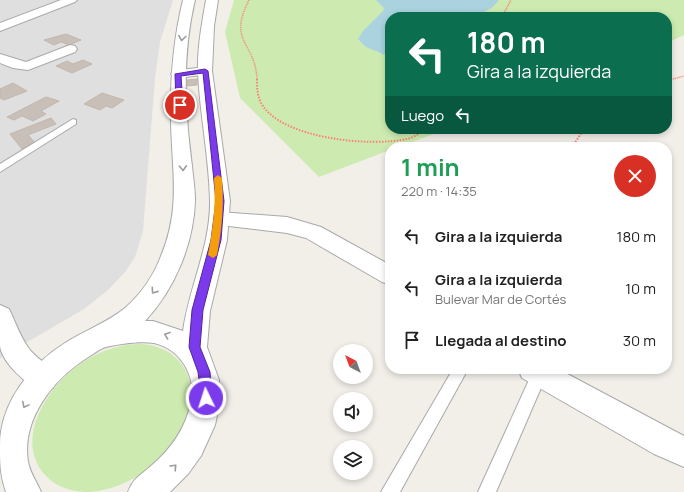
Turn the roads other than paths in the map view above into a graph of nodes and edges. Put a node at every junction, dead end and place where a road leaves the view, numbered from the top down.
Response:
1 (72, 0) edge
2 (189, 0) edge
3 (212, 0) edge
4 (0, 14) edge
5 (18, 20) junction
6 (0, 27) edge
7 (70, 49) dead end
8 (0, 58) edge
9 (205, 71) junction
10 (178, 74) junction
11 (73, 122) dead end
12 (0, 169) edge
13 (219, 219) junction
14 (385, 273) edge
15 (0, 316) edge
16 (93, 342) junction
17 (197, 358) junction
18 (458, 374) edge
19 (534, 374) edge
20 (539, 374) edge
21 (43, 379) junction
22 (7, 446) edge
23 (684, 452) edge
24 (26, 492) edge
25 (144, 492) edge
26 (390, 492) edge
27 (487, 492) edge

1 - 5 street
2 -> 10 street
3 - 9 street
4 - 5 street
5 - 6 street
7 - 8 street
9 - 10 street
9 - 13 street
10 -> 16 street
11 - 12 lane
13 - 14 street
13 - 17 street
15 - 21 street
17 -> 16 street
16 - 21 street
25 -> 17 street
18 - 26 lane
19 - 27 lane
20 - 23 street
21 -> 22 street
22 - 24 street

